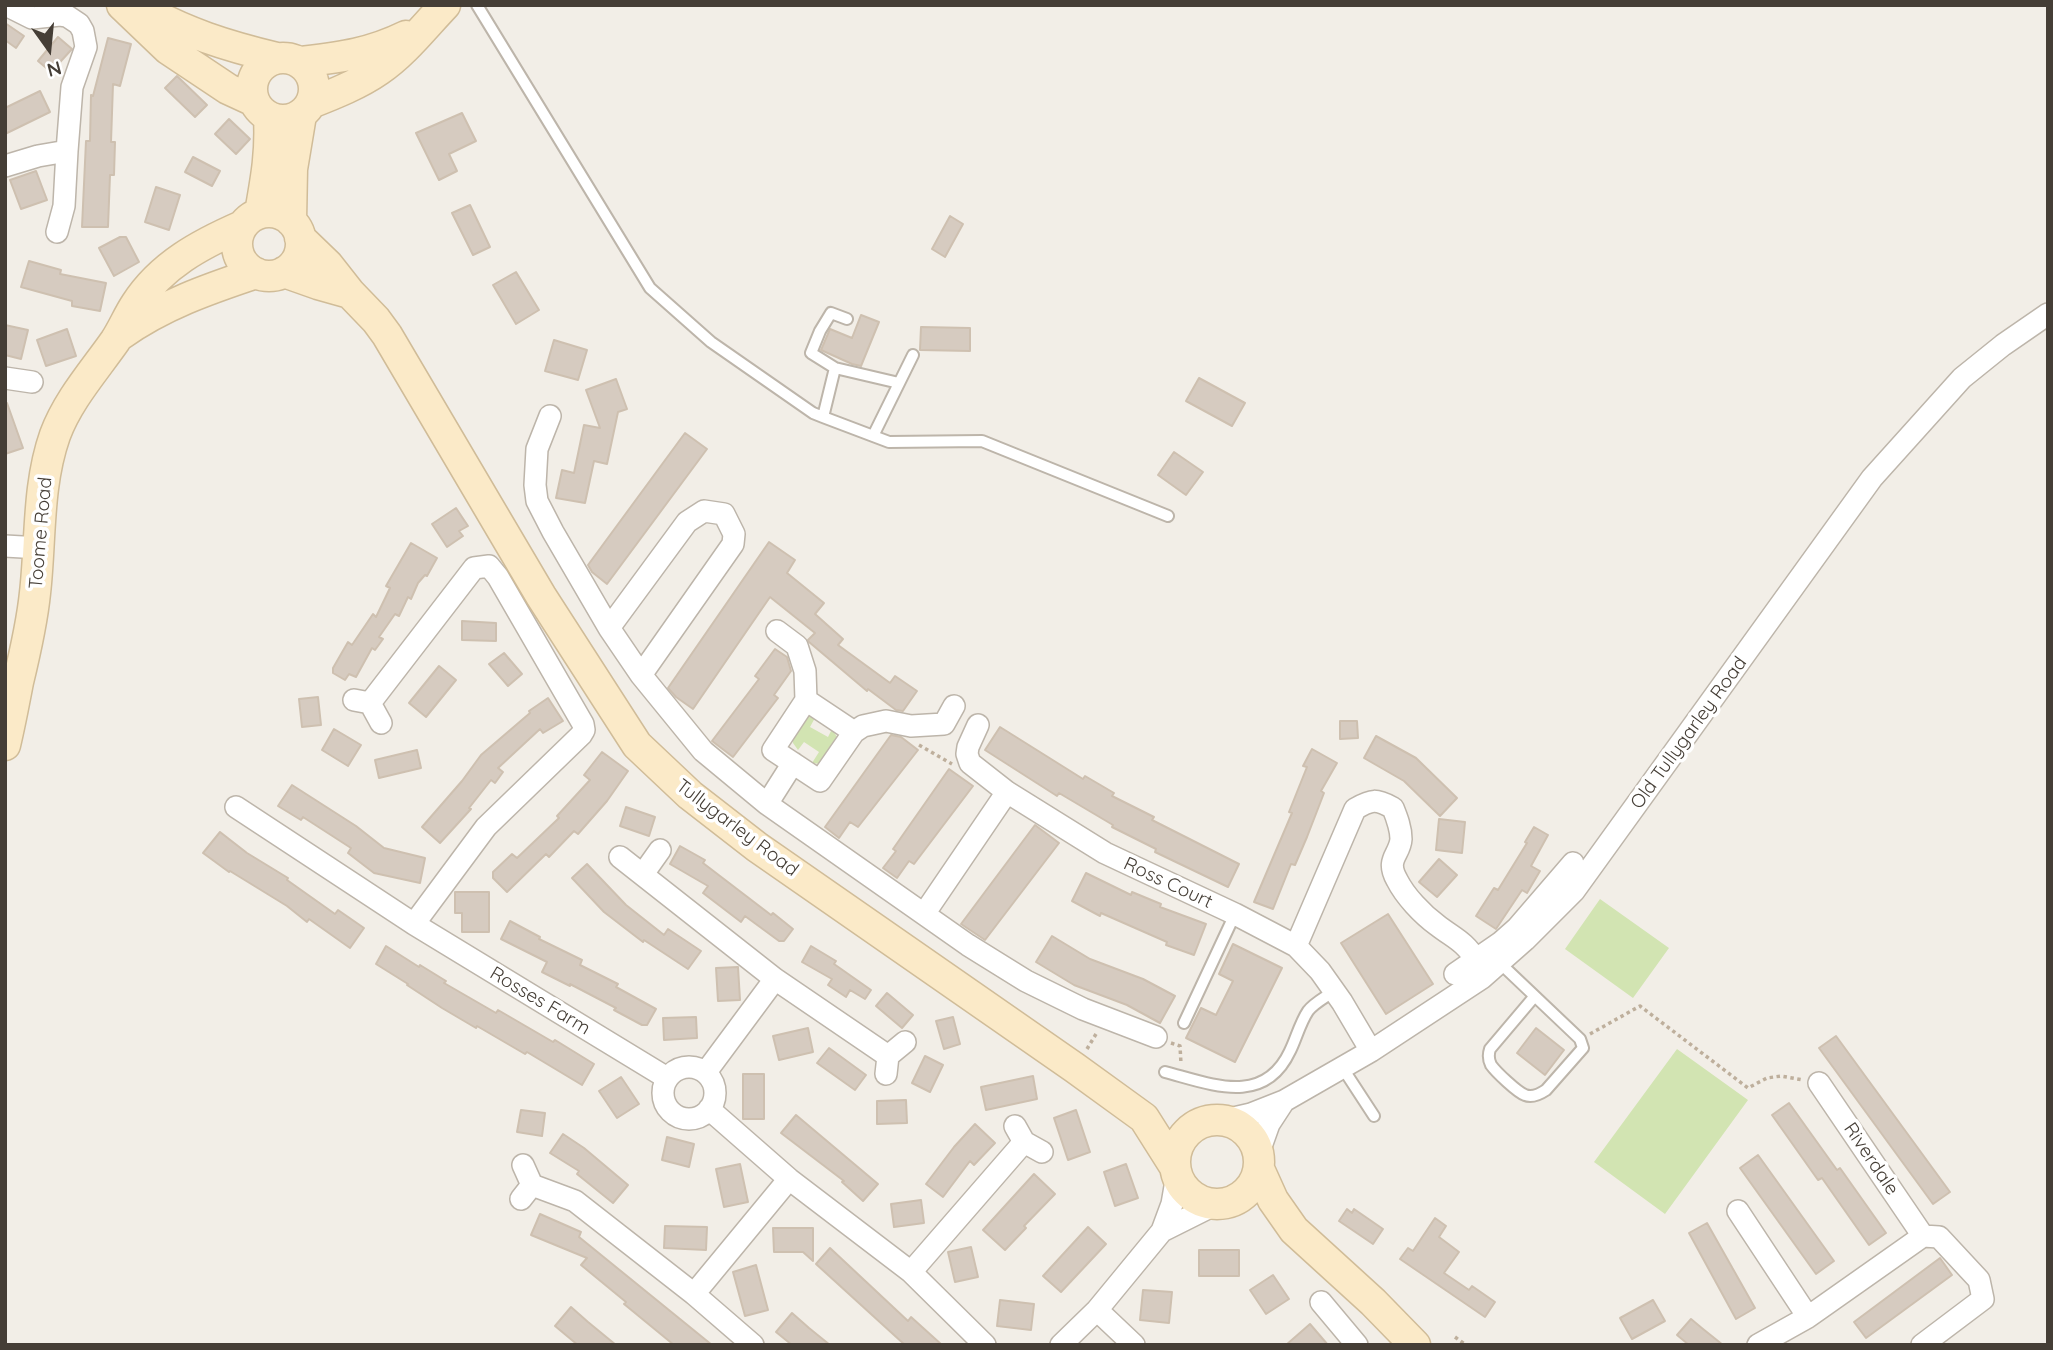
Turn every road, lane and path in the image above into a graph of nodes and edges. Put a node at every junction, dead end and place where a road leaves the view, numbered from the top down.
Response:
1 (6, 5) edge
2 (122, 5) edge
3 (137, 5) edge
4 (477, 5) edge
5 (435, 16) edge
6 (288, 60) junction
7 (261, 109) junction
8 (306, 109) junction
9 (66, 151) junction
10 (5, 166) edge
11 (251, 220) junction
12 (296, 230) junction
13 (57, 232) dead end
14 (270, 272) junction
15 (350, 293) junction
16 (2048, 314) edge
17 (847, 319) dead end
18 (117, 337) junction
19 (913, 355) dead end
20 (835, 368) junction
21 (5, 377) edge
22 (32, 382) dead end
23 (899, 383) junction
24 (551, 416) dead end
25 (823, 417) junction
26 (873, 436) junction
27 (1168, 516) dead end
28 (5, 546) edge
29 (40, 548) junction
30 (609, 628) junction
31 (777, 631) dead end
32 (640, 675) junction
33 (806, 700) junction
34 (954, 706) dead end
35 (381, 723) dead end
36 (897, 723) junction
37 (978, 725) dead end
38 (853, 732) junction
39 (5, 745) edge
40 (793, 763) junction
41 (970, 763) junction
42 (1007, 792) junction
43 (767, 804) junction
44 (236, 807) dead end
45 (660, 849) dead end
46 (620, 857) dead end
47 (1573, 863) dead end
48 (643, 874) junction
49 (924, 914) junction
50 (1235, 914) junction
51 (414, 924) junction
52 (1296, 946) junction
53 (1477, 961) junction
54 (1500, 963) junction
55 (1455, 974) dead end
56 (775, 979) junction
57 (1334, 991) junction
58 (1534, 997) junction
59 (1106, 1018) junction
60 (1184, 1023) dead end
61 (1156, 1037) joint
62 (1580, 1039) junction
63 (905, 1042) dead end
64 (1371, 1051) junction
65 (1342, 1067) junction
66 (1075, 1068) junction
67 (706, 1072) junction
68 (1165, 1072) dead end
69 (1181, 1076) junction
70 (667, 1078) junction
71 (1819, 1083) joint
72 (1284, 1101) junction
73 (709, 1110) junction
74 (1374, 1116) dead end
75 (1144, 1118) junction
76 (1225, 1119) junction
77 (1196, 1126) junction
78 (1027, 1140) dead end
79 (1259, 1160) junction
80 (1176, 1171) junction
81 (789, 1179) junction
82 (525, 1183) dead end
83 (1220, 1204) junction
84 (1738, 1211) dead end
85 (1294, 1230) junction
86 (1162, 1231) junction
87 (1923, 1236) junction
88 (911, 1272) junction
89 (694, 1294) junction
90 (1321, 1302) dead end
91 (1097, 1310) junction
92 (1808, 1317) junction
93 (1455, 1337) dead end
94 (1770, 1342) edge
95 (753, 1345) edge
96 (985, 1345) edge
97 (1061, 1345) edge
98 (1134, 1345) edge
99 (1357, 1345) edge
100 (1415, 1345) edge
101 (1466, 1345) edge
102 (1922, 1345) edge

1 - 9 street
2 - 7 street
3 - 6 street
4 - 25 lane
5 - 6 street
5 - 8 street
6 - 7 street
6 - 8 street
7 - 8 street
7 - 11 street
8 - 12 street
9 - 10 street
9 - 13 street
11 - 12 street
11 - 14 street
11 - 18 street, Toome Road
12 - 14 street
12 - 15 street, Tullygarley Road
14 - 15 street
14 - 18 street, Toome Road
15 - 66 street, Tullygarley Road
16 - 54 street, Old Tullygarley Road
17 - 20 lane
18 - 29 street, Toome Road
19 - 23 lane
20 - 23 lane
20 - 25 lane
21 - 22 street
23 - 26 lane
24 - 30 street
25 - 26 lane
26 - 27 lane
28 - 29 street
29 - 39 street, Toome Road
30 - 32 street
30 - 32 street
31 - 33 street
32 - 43 street
33 - 38 street
33 - 40 street
34 - 36 street
35 - 51 street
36 - 38 street
36 - 41 path
37 - 41 street
38 - 40 street
40 - 43 street
41 - 42 street, Ross Court
42 - 49 street
42 - 50 street, Ross Court
43 - 49 street
44 - 51 street, Rosses Farm
45 - 48 street
46 - 48 street
47 - 53 street
48 - 56 street
49 - 59 street
50 - 52 street, Ross Court
50 - 60 lane
51 - 70 street, Rosses Farm
52 - 53 street
52 - 57 street, Ross Court
53 - 55 street
54 - 58 lane
54 - 64 street, Old Tullygarley Road
56 - 63 street
56 - 67 street
57 - 64 street, Ross Court
57 - 69 lane
58 - 62 lane
58 - 62 lane
59 - 61 street
59 - 66 path
61 - 69 path
62 - 71 path
64 - 65 street, Old Tullygarley Road
65 - 72 street, Old Tullygarley Road
65 - 74 lane
66 - 75 street, Tullygarley Road
67 - 70 street
67 - 73 street
68 - 69 lane
70 - 73 street
71 - 87 street, Riverdale
72 - 76 street, Old Tullygarley Road
72 - 79 street, Old Tullygarley Road
73 - 81 street
75 - 77 street, Tullygarley Road
75 - 80 street, Tullygarley Road
76 - 77 street
76 - 79 street
77 - 80 street
78 - 88 street
79 - 83 street
79 - 85 street
80 - 83 street
80 - 86 street
81 - 88 street
81 - 89 street
82 - 89 street
83 - 85 street
83 - 86 street
84 - 92 street
85 - 100 street
86 - 91 street
87 - 92 street
87 - 102 street, Riverdale
88 - 96 street
89 - 95 street
90 - 99 street
91 - 97 street
91 - 98 street
92 - 94 street
93 - 101 path

